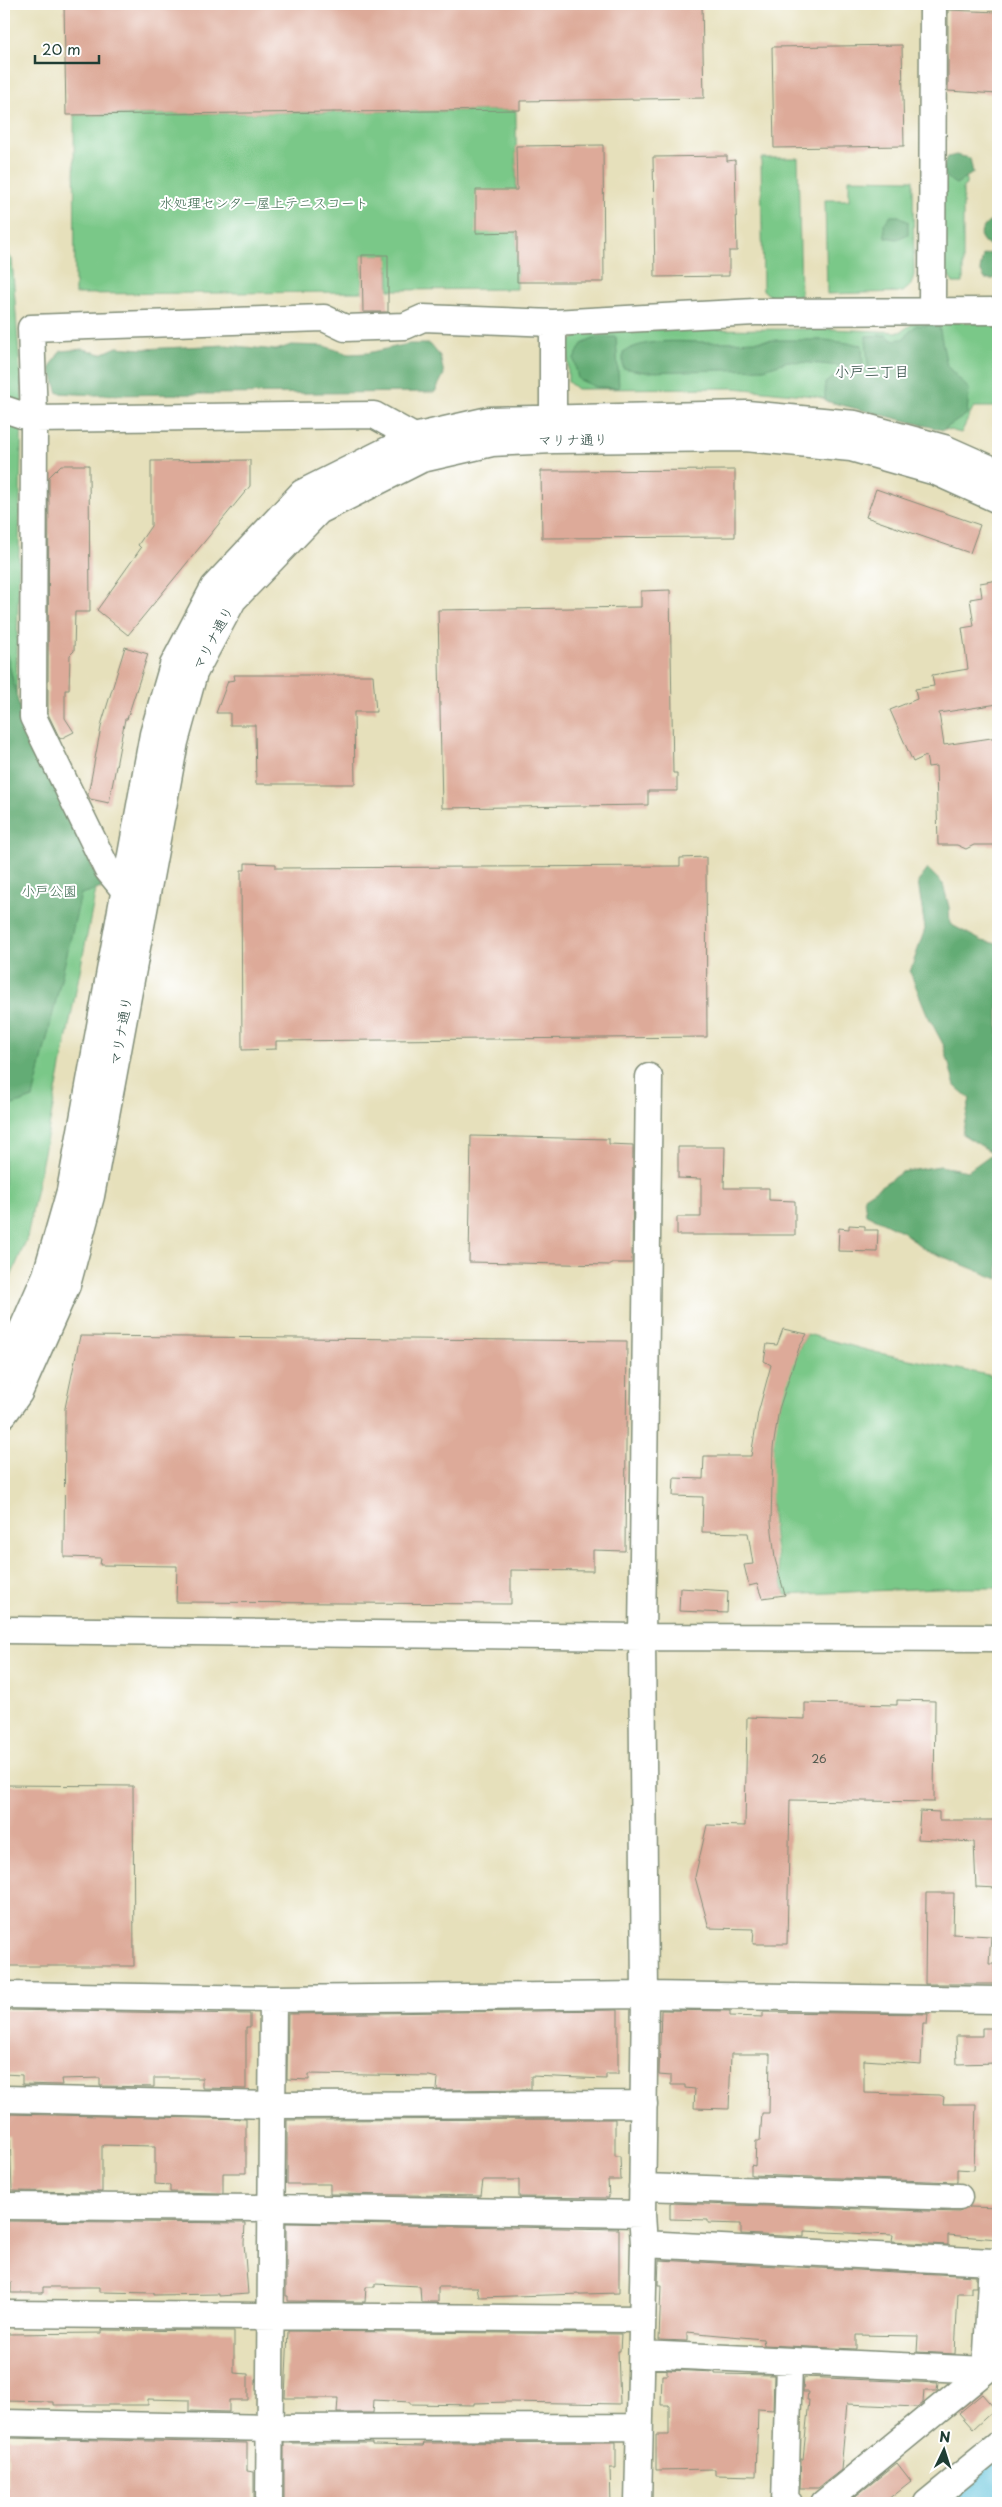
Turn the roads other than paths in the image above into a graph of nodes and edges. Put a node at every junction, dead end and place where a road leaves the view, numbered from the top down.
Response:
1 (933, 4) edge
2 (932, 311) junction
3 (998, 311) edge
4 (553, 323) junction
5 (4, 409) edge
6 (553, 418) junction
7 (34, 420) junction
8 (414, 437) junction
9 (998, 472) edge
10 (998, 500) edge
11 (125, 891) junction
12 (649, 1077) dead end
13 (4, 1372) edge
14 (4, 1414) edge
15 (4, 1630) edge
16 (642, 1637) junction
17 (998, 1638) edge
18 (4, 1995) edge
19 (646, 1995) junction
20 (273, 1999) junction
21 (998, 2000) edge
22 (4, 2099) edge
23 (644, 2104) junction
24 (272, 2105) junction
25 (642, 2187) junction
26 (960, 2197) dead end
27 (4, 2206) edge
28 (270, 2208) junction
29 (642, 2214) junction
30 (644, 2244) junction
31 (4, 2314) edge
32 (270, 2317) junction
33 (641, 2319) junction
34 (642, 2354) junction
35 (789, 2363) junction
36 (986, 2370) junction
37 (4, 2423) edge
38 (639, 2427) junction
39 (269, 2428) junction
40 (998, 2445) edge
41 (269, 2503) edge
42 (638, 2503) edge
43 (789, 2503) edge
44 (824, 2503) edge
45 (927, 2503) edge

1 - 2 street
2 - 3 street
2 - 4 street
4 - 6 street
4 - 7 street
5 - 7 street
6 - 8 street, マリナ通り
6 - 9 street, マリナ通り
7 - 8 street
7 - 11 street
8 - 11 street, マリナ通り
10 - 14 street, マリナ通り
11 - 13 street, マリナ通り
12 - 16 street
15 - 16 street
16 - 17 street
16 - 19 street
18 - 20 street
19 - 20 street
19 - 21 street
19 - 23 street
20 - 24 street
22 - 24 street
23 - 24 street
23 - 25 street
24 - 28 street
25 - 26 street
25 - 29 street
27 - 28 street
28 - 29 street
28 - 32 street
29 - 30 street
30 - 33 street
30 - 36 street
31 - 32 street
32 - 33 street
32 - 39 street
33 - 34 street
34 - 35 street
34 - 38 street
35 - 36 street
35 - 43 street
36 - 44 street
37 - 39 street
38 - 39 street
38 - 42 street
39 - 41 street
40 - 45 street

